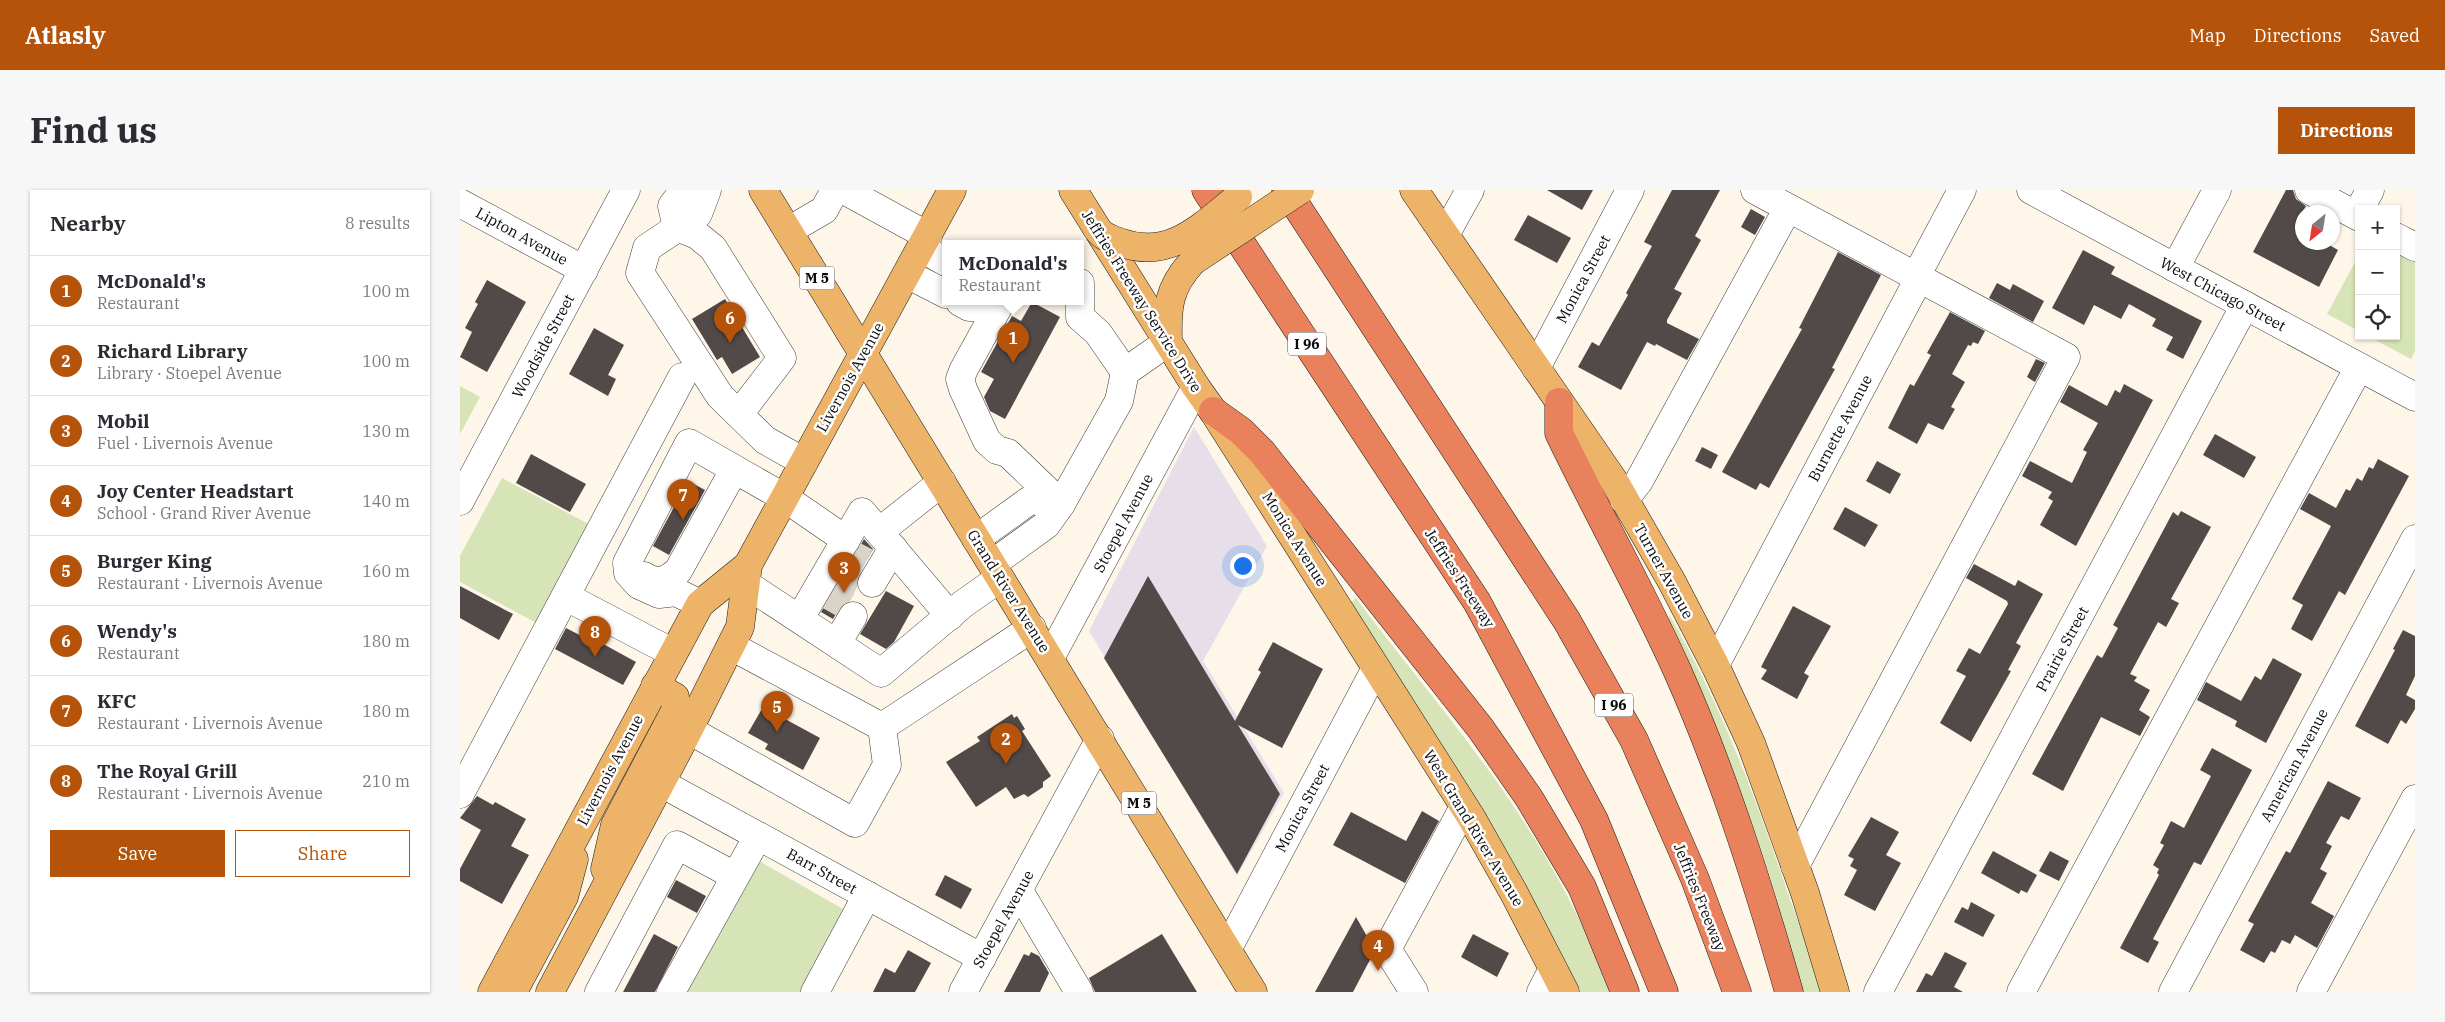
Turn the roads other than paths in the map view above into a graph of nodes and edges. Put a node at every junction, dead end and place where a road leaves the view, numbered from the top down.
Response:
1 (626, 190) edge
2 (684, 190) edge
3 (708, 190) edge
4 (763, 190) edge
5 (835, 190) edge
6 (844, 190) edge
7 (952, 190) edge
8 (1073, 190) edge
9 (1206, 190) edge
10 (1249, 190) edge
11 (1286, 190) edge
12 (1300, 190) edge
13 (1414, 190) edge
14 (1470, 190) edge
15 (1630, 190) edge
16 (1755, 190) edge
17 (1962, 190) edge
18 (2031, 190) edge
19 (2216, 190) edge
20 (2309, 190) edge
21 (2370, 190) edge
22 (460, 203) edge
23 (2362, 205) edge
24 (1788, 208) junction
25 (2355, 212) edge
26 (678, 227) junction
27 (1098, 230) junction
28 (788, 231) junction
29 (1445, 235) junction
30 (2400, 239) edge
31 (924, 242) junction
32 (2415, 247) edge
33 (942, 258) edge
34 (2175, 268) junction
35 (584, 270) junction
36 (907, 274) junction
37 (1918, 277) junction
38 (942, 292) edge
39 (965, 305) edge
40 (988, 305) edge
41 (997, 305) edge
42 (2245, 305) junction
43 (1070, 309) edge
44 (1168, 342) junction
45 (863, 354) junction
46 (2359, 367) junction
47 (1536, 368) junction
48 (1125, 372) junction
49 (682, 377) dead end
50 (1196, 388) junction
51 (2415, 397) edge
52 (1559, 402) junction
53 (1213, 411) junction
54 (739, 414) junction
55 (804, 462) junction
56 (734, 470) junction
57 (942, 482) junction
58 (785, 498) junction
59 (1624, 500) junction
60 (460, 501) edge
61 (1061, 504) junction
62 (976, 539) junction
63 (2415, 539) edge
64 (639, 540) junction
65 (852, 563) junction
66 (996, 571) junction
67 (747, 574) junction
68 (578, 603) dead end
69 (700, 604) junction
70 (853, 616) dead end
71 (950, 616) junction
72 (800, 618) junction
73 (1032, 628) junction
74 (837, 643) junction
75 (731, 646) junction
76 (673, 653) junction
77 (1050, 658) junction
78 (1715, 665) junction
79 (1376, 668) junction
80 (656, 686) junction
81 (882, 726) junction
82 (689, 730) junction
83 (1100, 739) junction
84 (661, 783) junction
85 (460, 794) edge
86 (2415, 800) edge
87 (1464, 807) junction
88 (585, 817) junction
89 (758, 836) junction
90 (1795, 866) junction
91 (735, 876) junction
92 (1019, 891) junction
93 (867, 895) junction
94 (596, 906) junction
95 (1228, 948) junction
96 (982, 958) junction
97 (1553, 984) edge
98 (1252, 991) edge
99 (492, 992) edge
100 (513, 992) edge
101 (550, 992) edge
102 (599, 992) edge
103 (671, 992) edge
104 (815, 992) edge
105 (963, 992) edge
106 (1079, 992) edge
107 (1414, 992) edge
108 (1625, 992) edge
109 (1664, 992) edge
110 (1737, 992) edge
111 (1789, 992) edge
112 (1835, 992) edge
113 (1878, 992) edge
114 (2021, 992) edge
115 (2173, 992) edge
116 (2311, 992) edge

1 - 35 street, Woodside Street
2 - 26 street
3 - 26 street
4 - 28 main road, Grand River Avenue / M 5
5 - 28 street
6 - 31 street
7 - 31 main road, Livernois Avenue
8 - 27 main road, Jeffries Freeway Service Drive
9 - 109 highway, Jeffries Freeway / I 96
10 - 27 main road, bridge
11 - 110 highway, Jeffries Freeway / I 96
12 - 44 main road, bridge
13 - 29 main road, Turner Avenue
14 - 29 street
15 - 47 street, Monica Street
16 - 24 street
17 - 37 street, Burnette Avenue
18 - 34 street, West Chicago Street
19 - 34 street
20 - 25 street
21 - 23 street
22 - 35 street, Lipton Avenue
24 - 37 street
24 - 59 street
26 - 54 street
26 - 54 street
27 - 44 main road, Jeffries Freeway Service Drive
28 - 45 main road, Grand River Avenue / M 5
29 - 47 main road, Turner Avenue
30 - 32 street
31 - 33 street
31 - 36 main road, Livernois Avenue
34 - 42 street, West Chicago Street
35 - 60 street, Woodside Street
36 - 38 street
36 - 45 main road, Livernois Avenue
37 - 78 street, Burnette Avenue
37 - 90 street
39 - 40 street
41 - 61 street
42 - 46 street, West Chicago Street
42 - 113 street, Prairie Street
43 - 48 street
44 - 48 street
44 - 50 main road, Jeffries Freeway Service Drive
45 - 55 main road, Livernois Avenue
45 - 57 main road, Grand River Avenue / M 5
46 - 51 street, West Chicago Street
46 - 114 street
47 - 52 main road, Turner Avenue
48 - 61 street
49 - 85 street
50 - 53 main road, Jeffries Freeway Service Drive
50 - 77 street, Stoepel Avenue
52 - 59 main road, Turner Avenue
52 - 111 highway
53 - 79 main road, Monica Avenue
53 - 108 highway
54 - 55 street
55 - 58 main road, Livernois Avenue
56 - 58 street
56 - 64 street
56 - 64 street
57 - 62 main road, Grand River Avenue / M 5
57 - 65 street
58 - 65 street
58 - 67 main road, Livernois Avenue
59 - 78 main road, Turner Avenue
61 - 62 street
61 - 66 street
62 - 66 main road, Grand River Avenue / M 5
63 - 115 street, American Avenue
64 - 69 street
65 - 71 street
65 - 72 street
66 - 71 street
66 - 73 main road, Grand River Avenue / M 5
67 - 69 main road, Livernois Avenue
67 - 72 street
67 - 75 main road, Livernois Avenue
68 - 76 street
69 - 76 main road, Livernois Avenue
70 - 74 street
71 - 74 street
72 - 74 street
73 - 77 main road, Grand River Avenue / M 5
73 - 81 street
75 - 81 street
75 - 82 main road, Livernois Avenue
76 - 80 main road, Livernois Avenue
77 - 83 main road, Grand River Avenue / M 5
78 - 90 main road, Turner Avenue
79 - 87 main road, West Grand River Avenue
79 - 95 street, Monica Street
80 - 88 main road, Livernois Avenue
80 - 94 main road
81 - 82 street
82 - 84 main road, Livernois Avenue
83 - 92 street, Stoepel Avenue
83 - 95 main road, Grand River Avenue / M 5
84 - 89 street, Barr Street
84 - 94 main road, Livernois Avenue
86 - 116 street
87 - 97 main road, West Grand River Avenue
87 - 107 street
88 - 99 main road, Livernois Avenue
88 - 100 main road
89 - 91 street
89 - 93 street, Barr Street
90 - 112 main road, Turner Avenue
91 - 102 street
91 - 103 street
92 - 96 street, Stoepel Avenue
92 - 106 street
93 - 96 street, Barr Street
93 - 104 street
94 - 101 main road, Livernois Avenue
95 - 98 main road, Grand River Avenue / M 5
96 - 105 street, Stoepel Avenue

